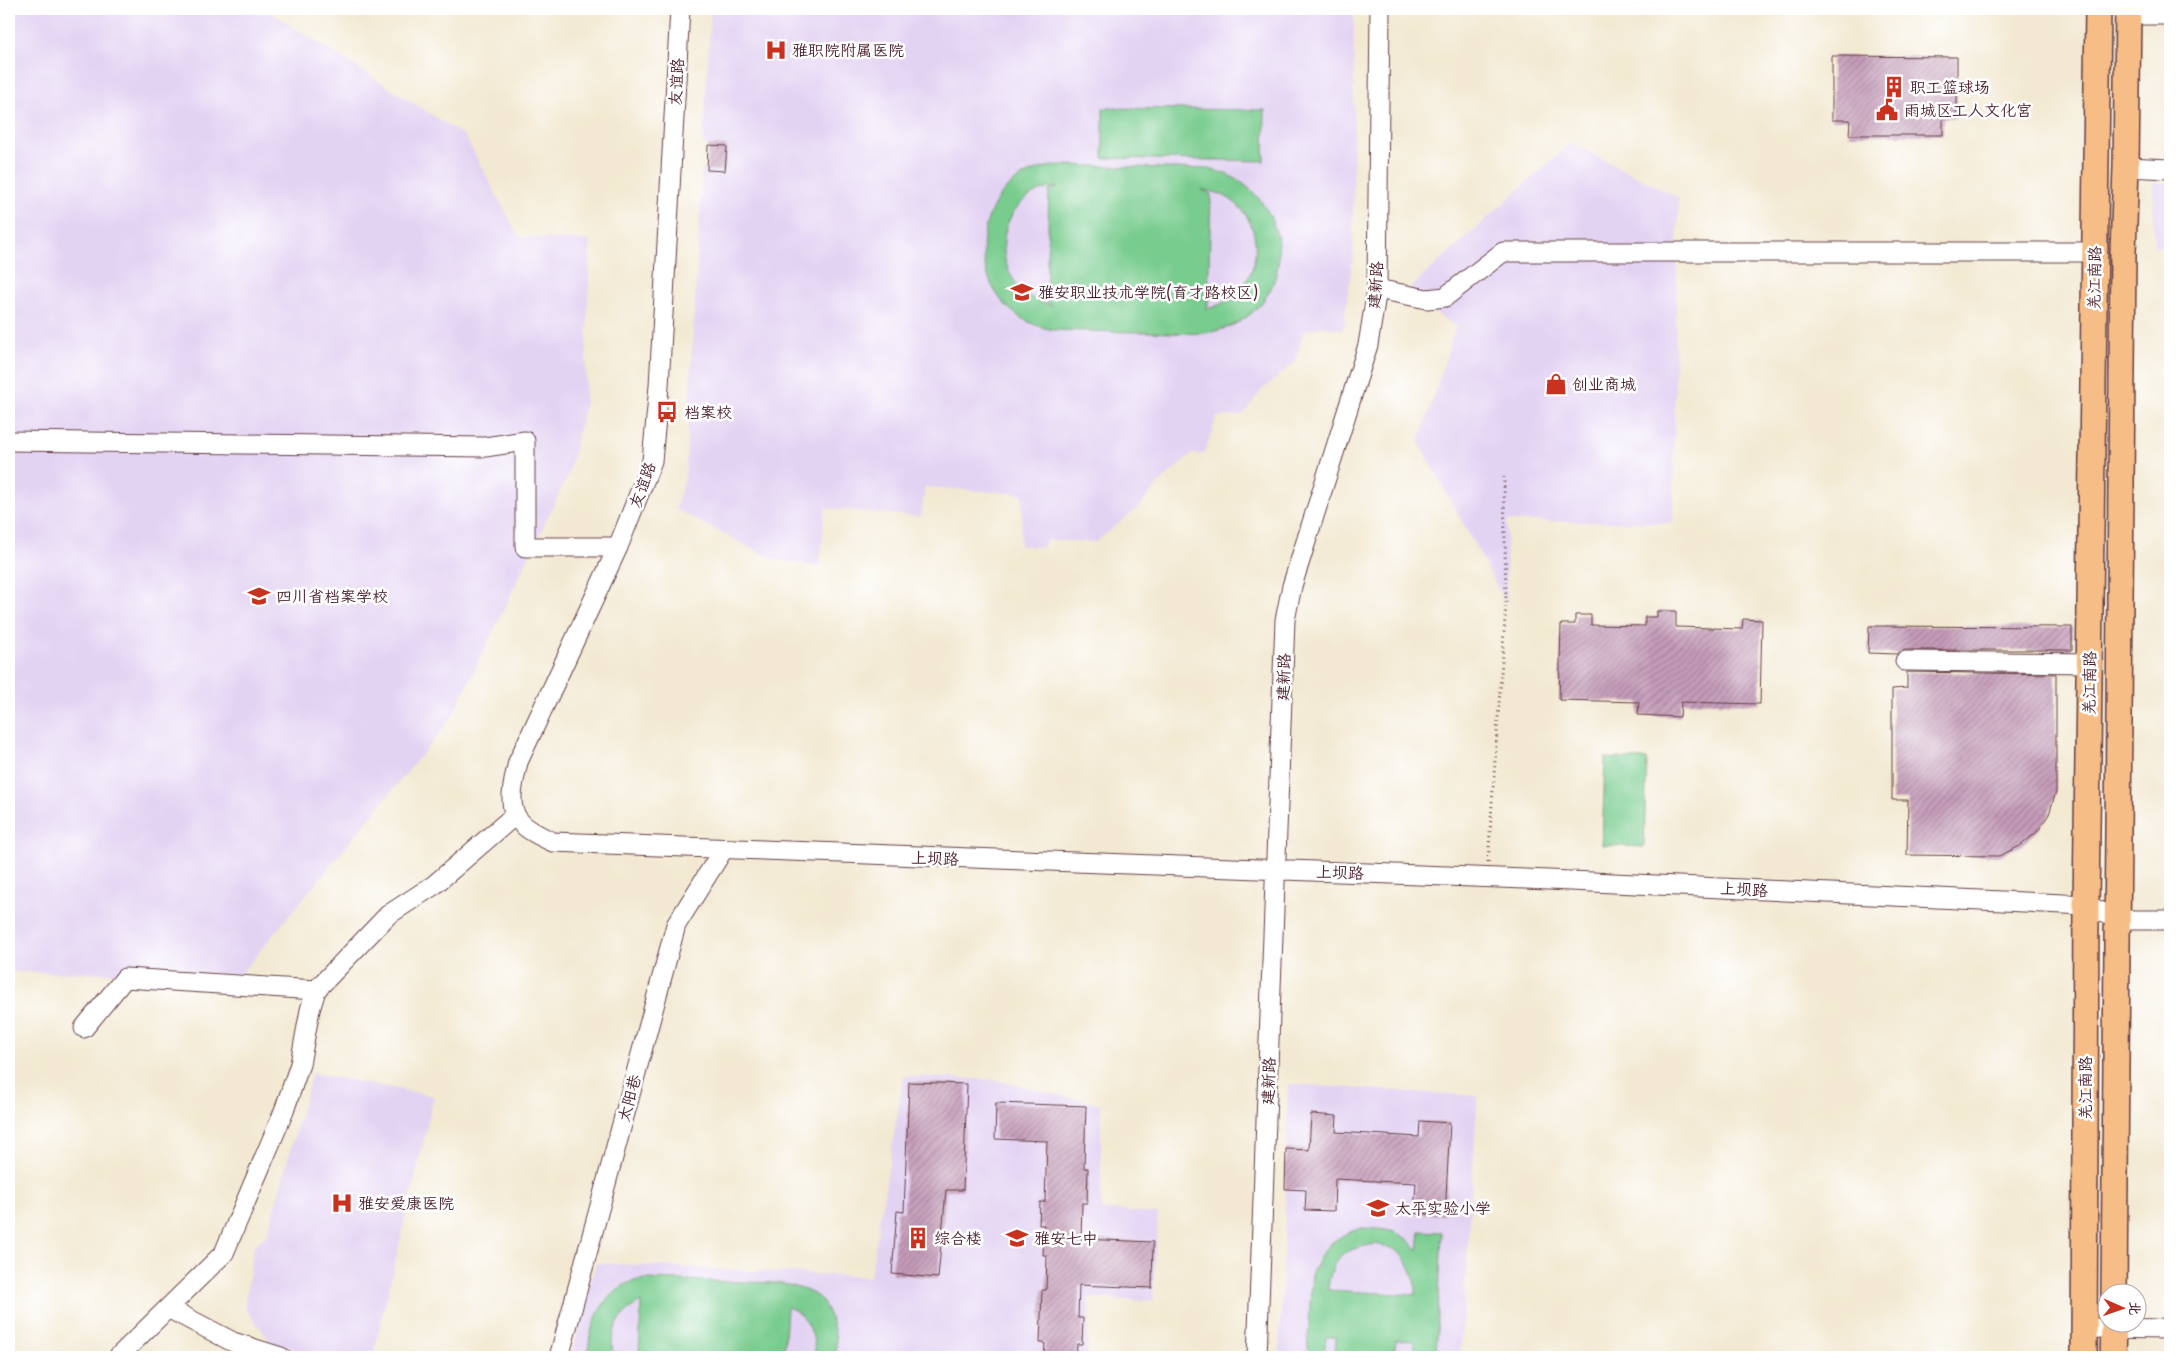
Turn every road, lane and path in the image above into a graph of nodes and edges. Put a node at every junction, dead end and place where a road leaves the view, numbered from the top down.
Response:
1 (680, 9) edge
2 (1380, 9) edge
3 (2098, 9) edge
4 (2128, 12) edge
5 (2170, 15) edge
6 (2126, 167) junction
7 (2170, 169) edge
8 (2094, 252) junction
9 (1377, 289) junction
10 (9, 441) edge
11 (1504, 477) dead end
12 (618, 548) junction
13 (1905, 661) dead end
14 (2089, 663) junction
15 (515, 815) junction
16 (724, 850) junction
17 (1277, 870) junction
18 (1488, 878) junction
19 (2086, 905) junction
20 (2119, 920) junction
21 (2170, 920) edge
22 (316, 990) junction
23 (84, 1028) dead end
24 (2114, 1284) edge
25 (168, 1308) junction
26 (2096, 1327) edge
27 (2085, 1328) junction
28 (2146, 1328) edge
29 (2170, 1329) edge
30 (2114, 1334) edge
31 (232, 1350) edge
32 (118, 1357) edge
33 (281, 1357) edge
34 (559, 1357) edge
35 (1257, 1357) edge
36 (2084, 1357) edge
37 (2113, 1357) edge

1 - 12 street, 友谊路
2 - 9 street, 建新路
3 - 8 main road, 羌江南路
4 - 5 street
4 - 6 main road, 羌江南路
6 - 7 street
6 - 20 main road, 羌江南路
8 - 9 street
8 - 14 main road, 羌江南路
9 - 17 street, 建新路
10 - 12 street
11 - 18 path
12 - 15 street, 友谊路
13 - 14 street
14 - 19 main road, 羌江南路
15 - 16 street, 上坝路
15 - 22 street
16 - 17 street, 上坝路
16 - 34 street, 太阳巷
17 - 18 street, 上坝路
17 - 35 street, 建新路
18 - 19 street, 上坝路
19 - 20 street, 上坝路
19 - 27 main road, 羌江南路
20 - 21 street, 上坝路
20 - 24 main road, 羌江南路
22 - 23 street
22 - 25 street
25 - 31 street
25 - 32 street
26 - 27 street
27 - 36 main road, 羌江南路
28 - 29 street
30 - 37 main road
31 - 33 street

